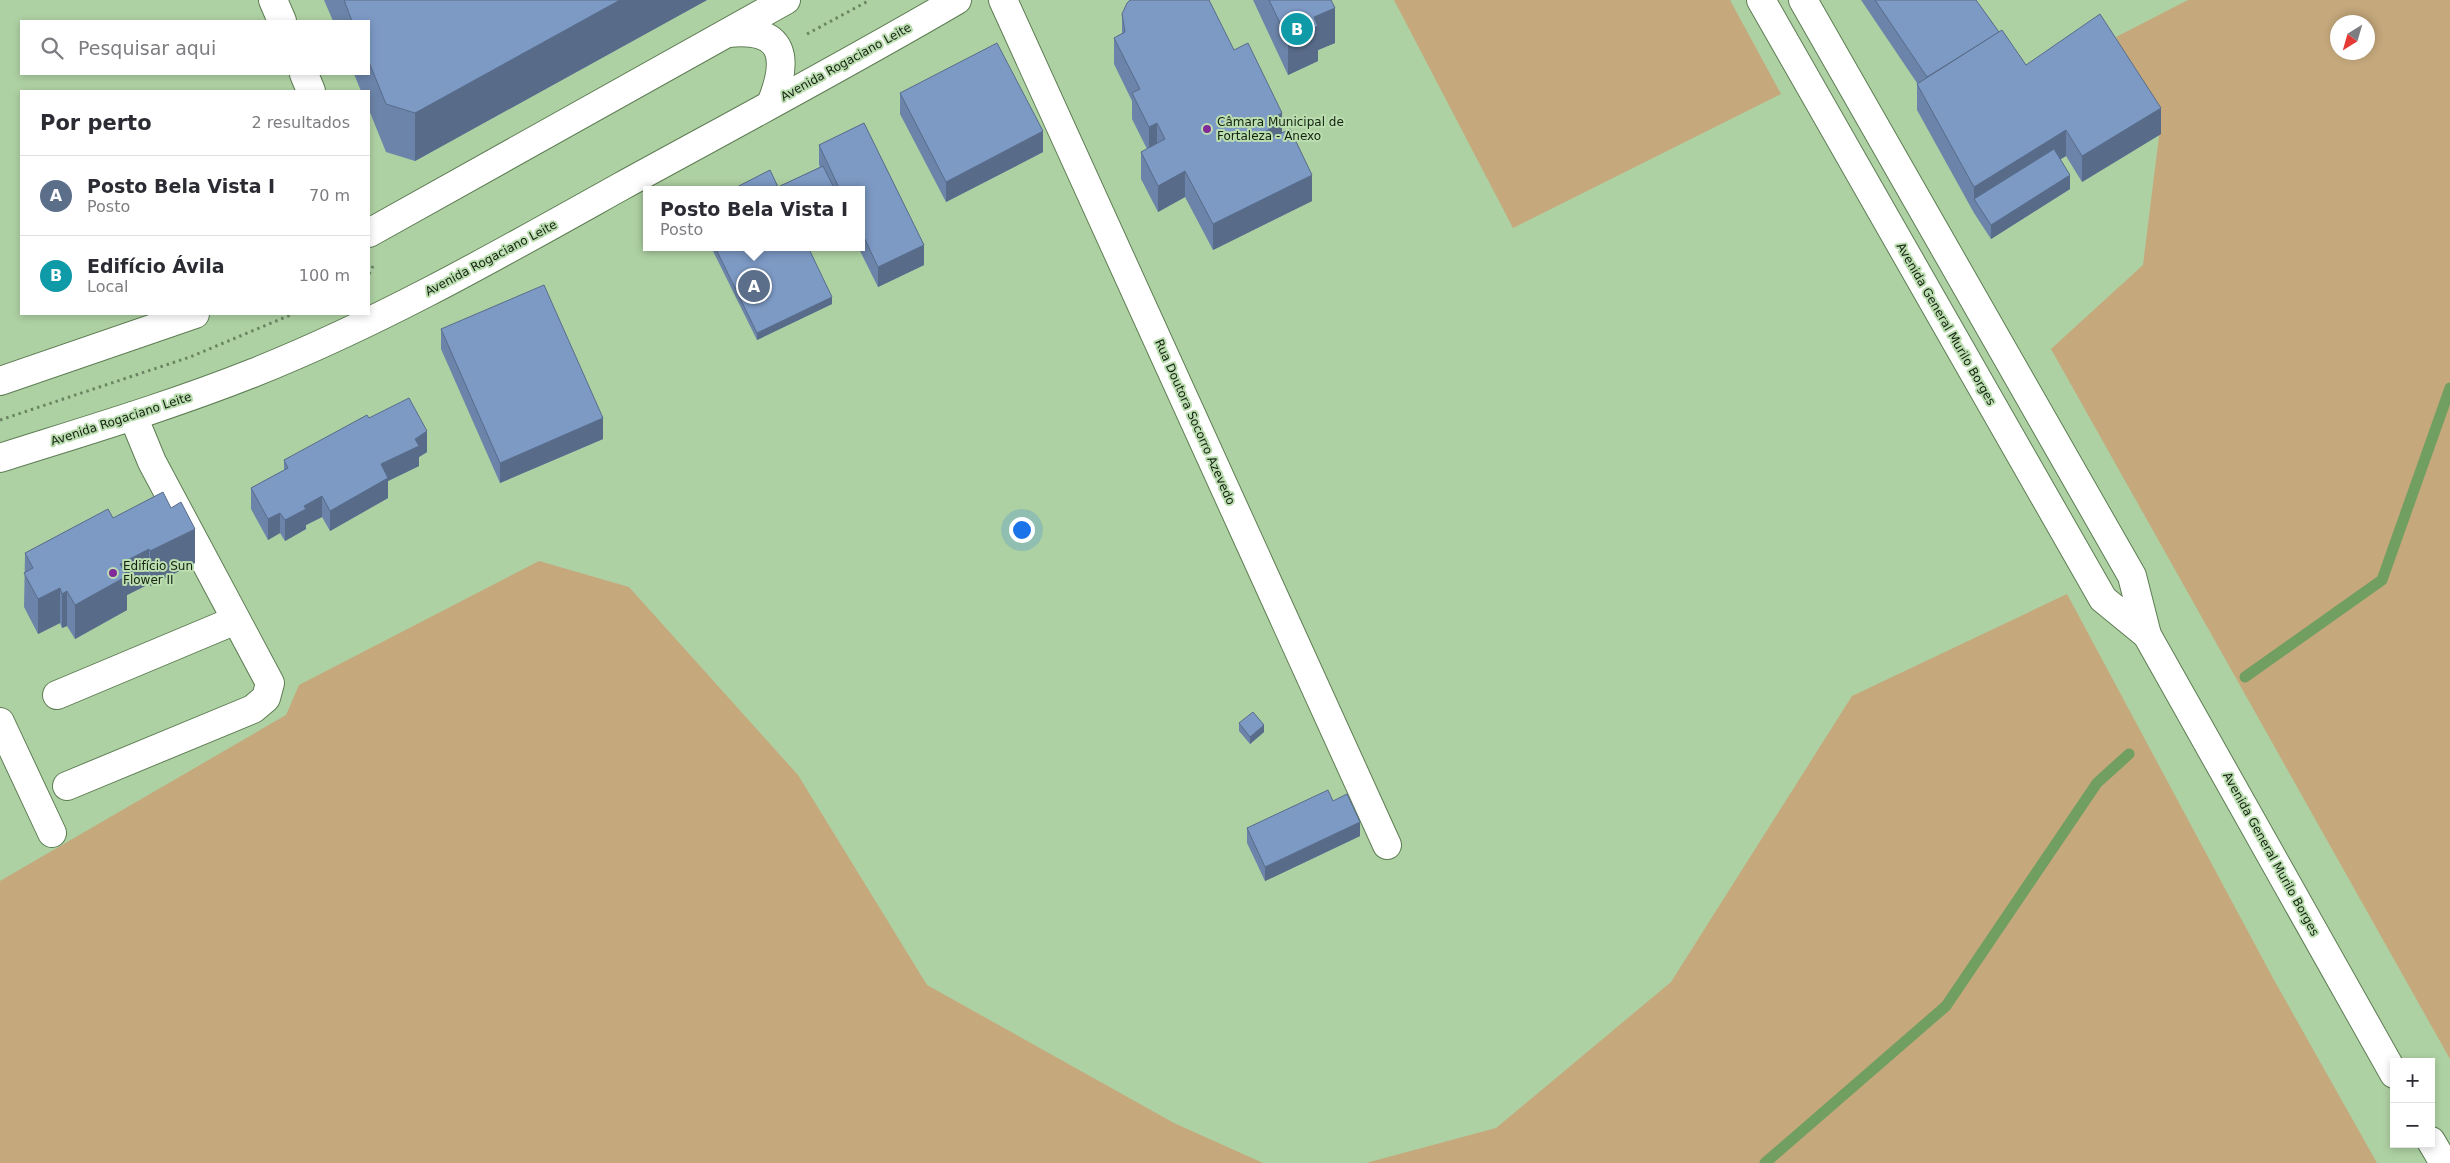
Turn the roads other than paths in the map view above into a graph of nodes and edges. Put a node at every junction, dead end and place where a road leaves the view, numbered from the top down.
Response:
1 (273, 0) edge
2 (786, 0) edge
3 (956, 0) edge
4 (1003, 0) edge
5 (1761, 0) edge
6 (1804, 0) edge
7 (282, 20) edge
8 (728, 33) junction
9 (304, 75) edge
10 (311, 90) edge
11 (771, 104) junction
12 (370, 232) edge
13 (192, 315) edge
14 (0, 381) edge
15 (133, 416) junction
16 (0, 458) edge
17 (236, 620) junction
18 (2147, 635) junction
19 (56, 695) dead end
20 (0, 722) edge
21 (67, 786) dead end
22 (52, 833) dead end
23 (1388, 845) dead end
24 (2390, 1067) edge
25 (2435, 1148) edge
26 (2444, 1163) edge

1 - 7 main road
2 - 8 main road
3 - 11 main road, Avenida Rogaciano Leite
4 - 23 main road, Rua Doutora Socorro Azevedo
5 - 18 main road, Avenida General Murilo Borges
6 - 18 main road, Avenida General Murilo Borges
8 - 11 main road
8 - 12 main road
9 - 10 main road
11 - 15 main road, Avenida Rogaciano Leite
13 - 14 main road
15 - 16 main road, Avenida Rogaciano Leite
15 - 17 main road
17 - 19 main road
17 - 21 main road
18 - 24 main road, Avenida General Murilo Borges
20 - 22 main road
25 - 26 main road

